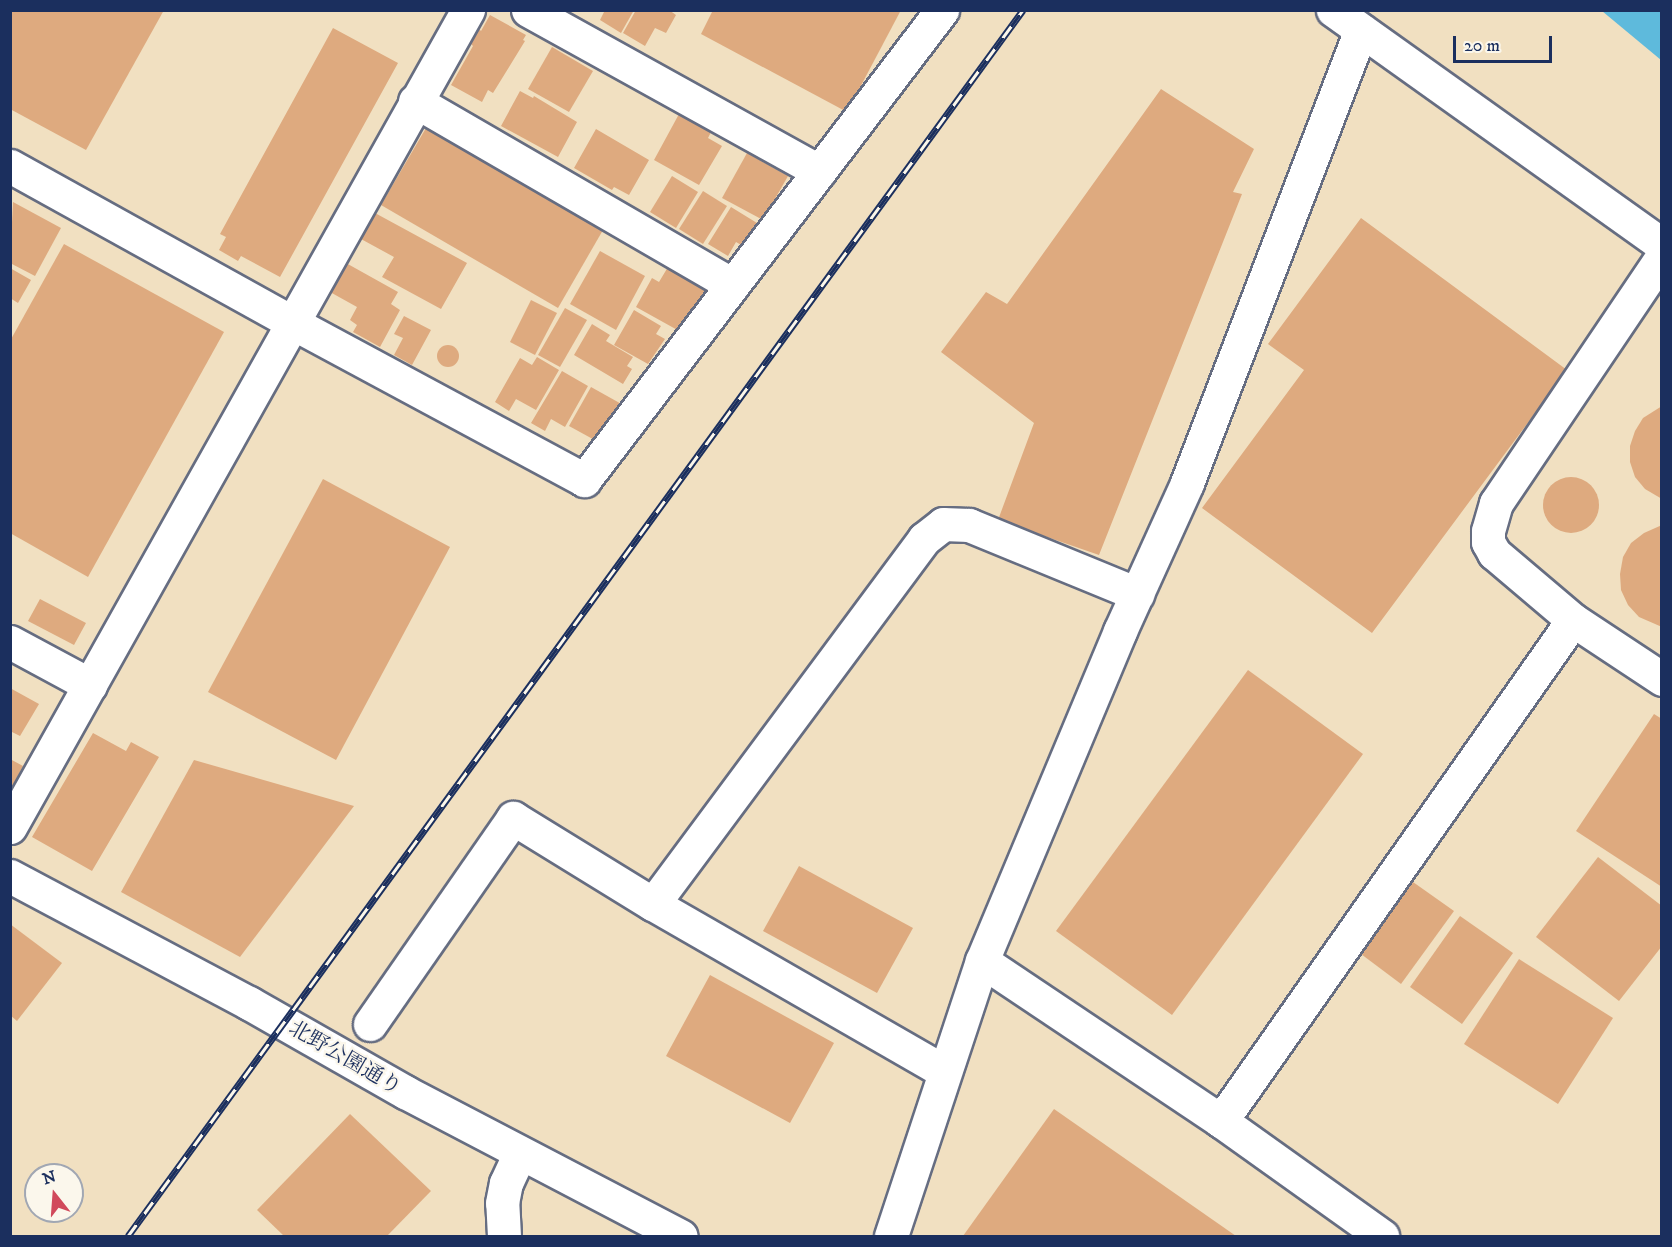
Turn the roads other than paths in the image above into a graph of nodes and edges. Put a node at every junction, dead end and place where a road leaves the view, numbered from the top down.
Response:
1 (468, 10) edge
2 (528, 10) edge
3 (942, 10) edge
4 (1333, 10) edge
5 (1362, 30) junction
6 (415, 101) junction
7 (12, 170) edge
8 (819, 171) junction
9 (1662, 245) edge
10 (1662, 257) edge
11 (733, 285) junction
12 (293, 323) junction
13 (1137, 594) junction
14 (1573, 620) junction
15 (10, 642) edge
16 (1662, 679) edge
17 (90, 685) junction
18 (10, 827) edge
19 (10, 876) edge
20 (653, 904) junction
21 (982, 961) junction
22 (369, 1024) dead end
23 (943, 1071) junction
24 (1221, 1120) junction
25 (520, 1153) junction
26 (504, 1236) edge
27 (681, 1236) edge
28 (891, 1236) edge
29 (1382, 1236) edge

1 - 6 street
2 - 8 street
3 - 8 street
4 - 5 street
5 - 9 street
5 - 13 street
6 - 11 street
6 - 12 street
7 - 12 street
8 - 11 street
10 - 14 street
11 - 12 street
12 - 17 street
13 - 20 street
13 - 21 street
14 - 16 street
14 - 24 street
15 - 17 street
17 - 18 street
19 - 25 street, 北野公園通り
20 - 22 street
20 - 23 street
21 - 23 street
21 - 24 street
23 - 28 street
24 - 29 street
25 - 26 street
25 - 27 street, 北野公園通り

